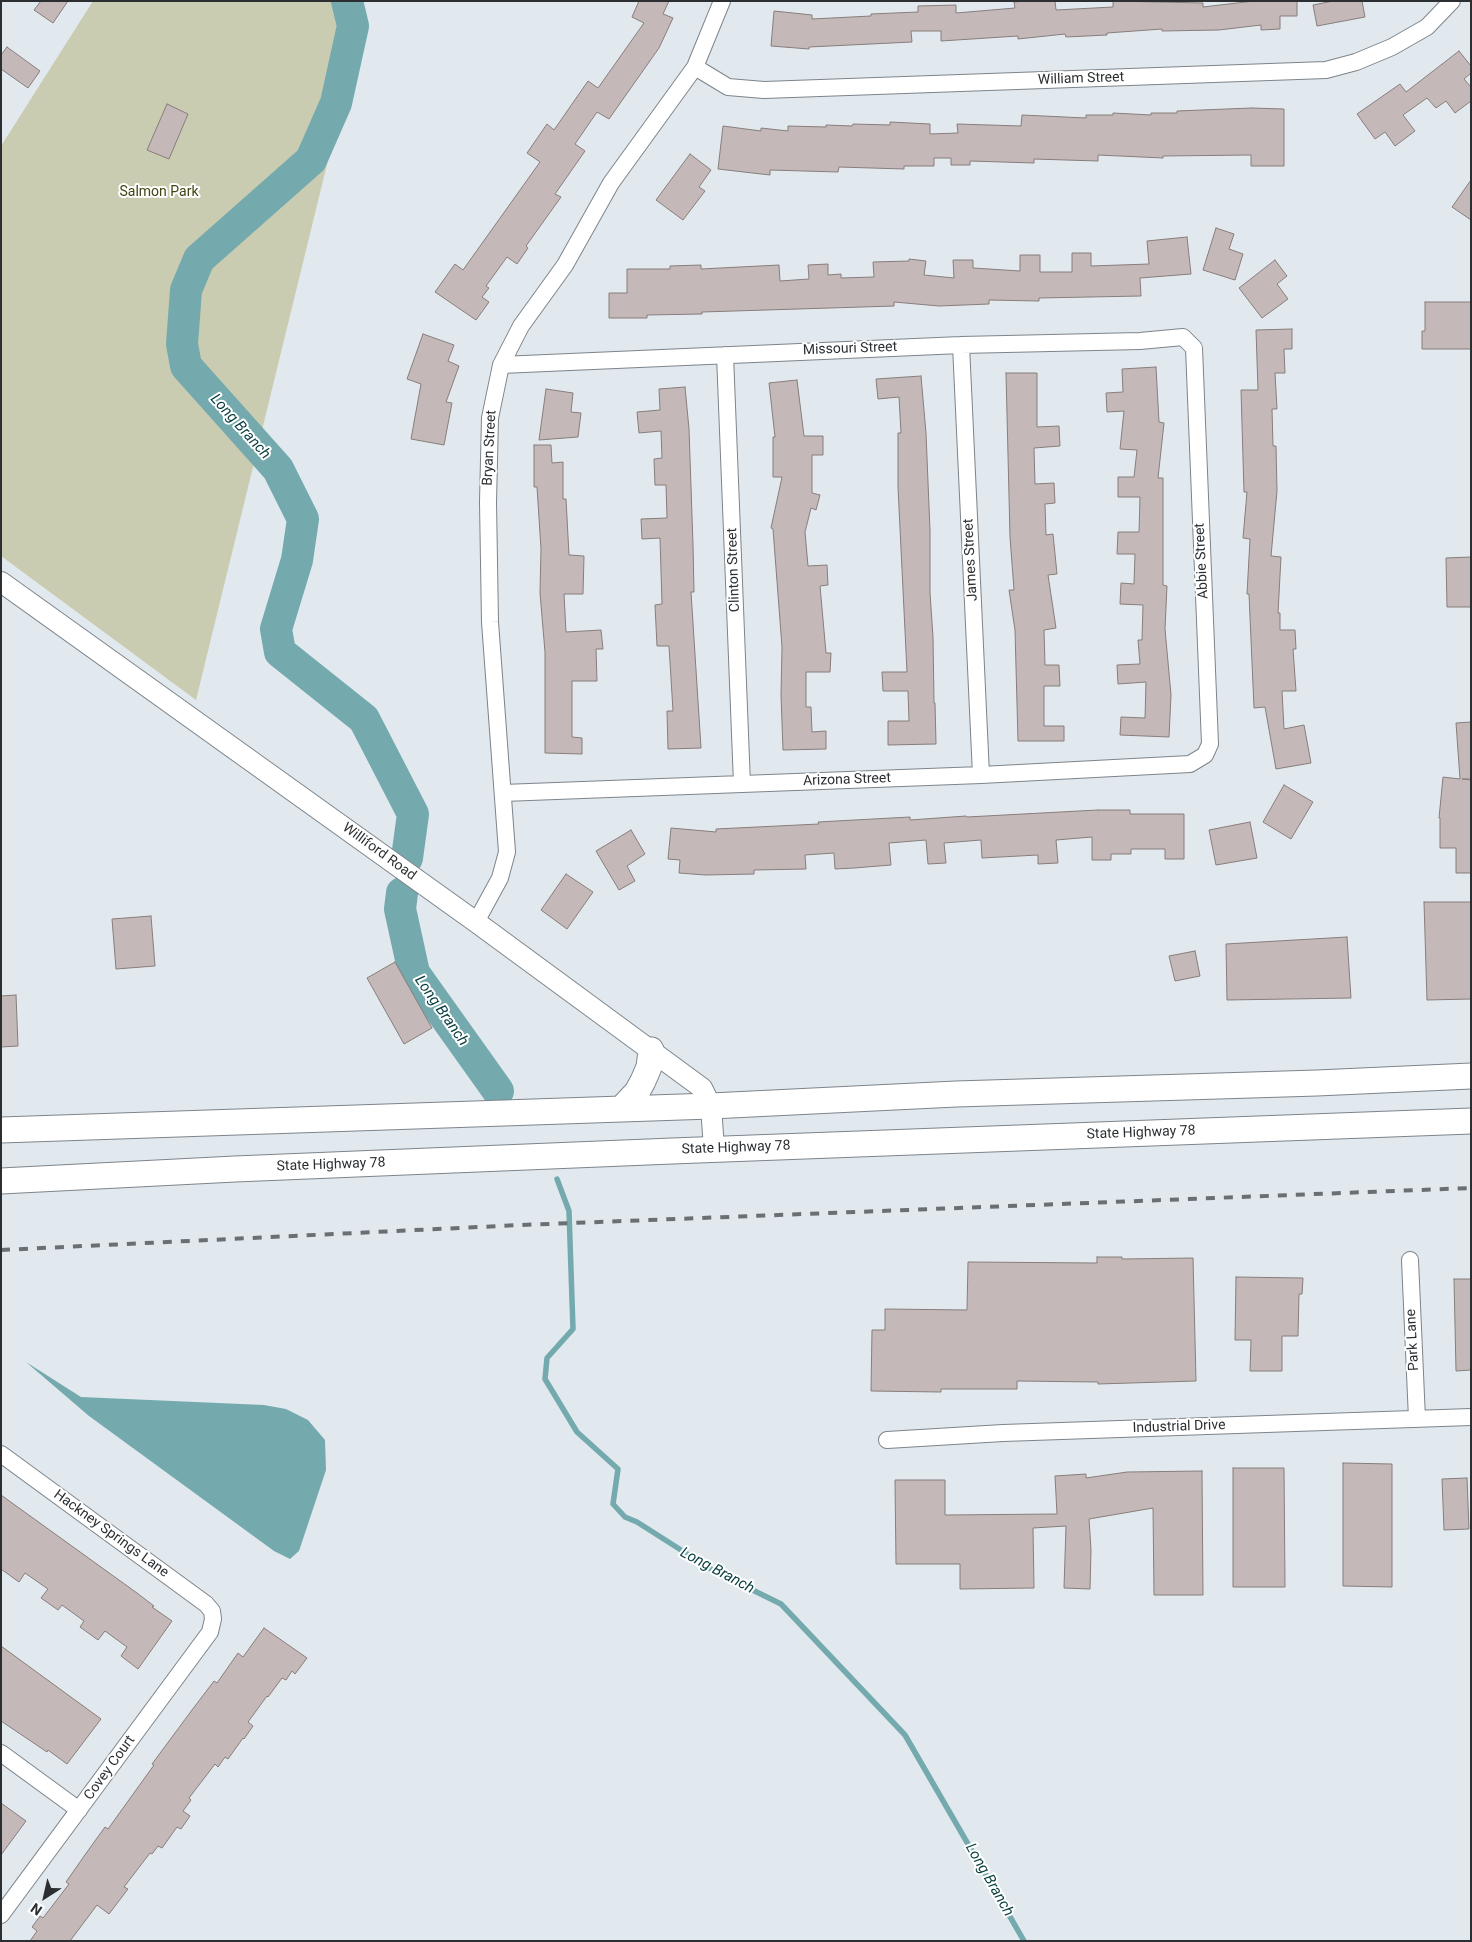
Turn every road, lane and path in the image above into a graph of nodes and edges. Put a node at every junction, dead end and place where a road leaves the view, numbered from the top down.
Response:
1 (722, 1) edge
2 (1452, 1) edge
3 (695, 67) junction
4 (961, 345) junction
5 (1194, 348) joint
6 (725, 355) junction
7 (501, 365) junction
8 (1, 582) edge
9 (1190, 764) joint
10 (981, 775) junction
11 (742, 784) junction
12 (503, 793) junction
13 (476, 922) junction
14 (651, 1050) junction
15 (1471, 1076) edge
16 (711, 1106) junction
17 (622, 1108) junction
18 (1471, 1121) edge
19 (1, 1130) edge
20 (714, 1149) junction
21 (1, 1181) edge
22 (1410, 1260) dead end
23 (1471, 1417) edge
24 (1417, 1419) junction
25 (887, 1440) dead end
26 (1, 1454) edge
27 (213, 1619) joint
28 (1, 1753) edge
29 (79, 1810) junction
30 (1, 1916) edge

1 - 3 street, Bryan Street
2 - 3 street, William Street
3 - 7 street, Bryan Street
4 - 5 street, Missouri Street
4 - 6 street, Missouri Street
4 - 10 street, James Street
5 - 9 street, Abbie Street
6 - 7 street, Missouri Street
6 - 11 street, Clinton Street
7 - 12 street, Bryan Street
8 - 13 street, Williford Road
9 - 10 street, Arizona Street
10 - 11 street, Arizona Street
11 - 12 street, Arizona Street
12 - 13 street, Bryan Street
13 - 14 street, Williford Road
14 - 16 street, Williford Road
14 - 17 main road
15 - 16 main road
16 - 17 main road
16 - 20 street, Williford Road
17 - 19 main road
18 - 20 main road, State Highway 78
20 - 21 main road, State Highway 78
22 - 24 street, Park Lane
23 - 24 street, Industrial Drive
24 - 25 street, Industrial Drive
26 - 27 street, Hackney Springs Lane
27 - 29 street, Covey Court
28 - 29 street
29 - 30 street, Covey Court

